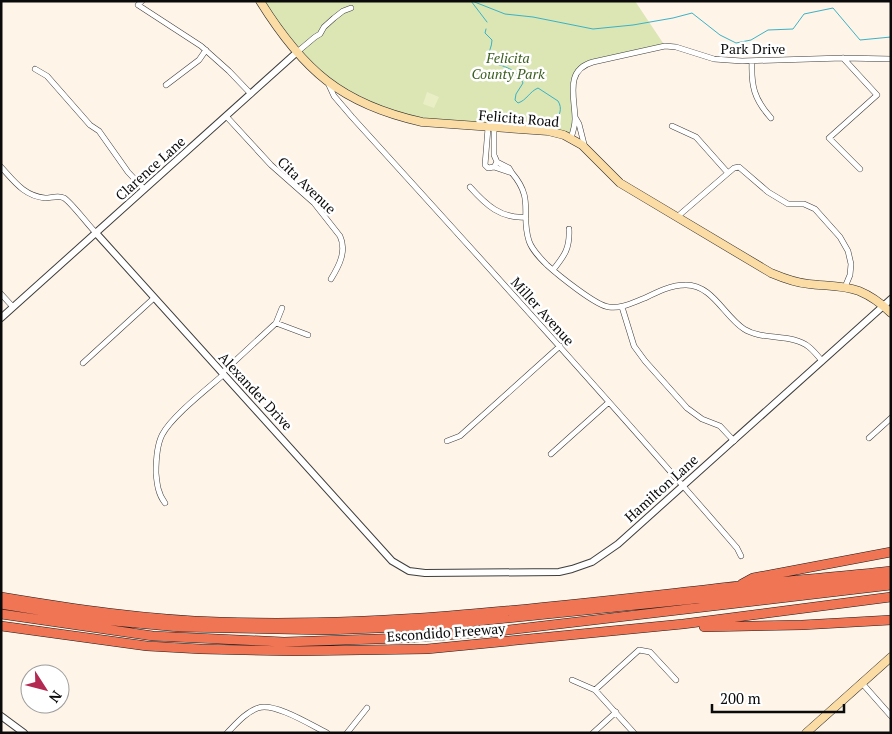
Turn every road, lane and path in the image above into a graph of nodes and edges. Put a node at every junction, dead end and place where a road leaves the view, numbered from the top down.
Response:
1 (260, 1) edge
2 (140, 3) edge
3 (351, 8) dead end
4 (206, 50) junction
5 (296, 53) junction
6 (843, 58) junction
7 (891, 59) edge
8 (752, 61) junction
9 (35, 69) dead end
10 (328, 83) junction
11 (166, 85) dead end
12 (251, 94) junction
13 (226, 116) junction
14 (575, 116) junction
15 (771, 118) dead end
16 (672, 126) dead end
17 (491, 128) junction
18 (571, 138) junction
19 (585, 148) junction
20 (496, 165) junction
21 (1, 167) edge
22 (860, 169) dead end
23 (728, 172) junction
24 (470, 187) dead end
25 (144, 189) junction
26 (526, 217) junction
27 (677, 217) junction
28 (569, 229) dead end
29 (96, 232) junction
30 (553, 270) junction
31 (331, 279) dead end
32 (845, 287) junction
33 (1, 294) edge
34 (154, 298) junction
35 (891, 299) edge
36 (883, 306) junction
37 (13, 307) junction
38 (622, 307) junction
39 (282, 308) dead end
40 (891, 313) edge
41 (1, 318) edge
42 (276, 323) junction
43 (308, 335) dead end
44 (560, 346) junction
45 (822, 361) junction
46 (83, 363) dead end
47 (222, 374) junction
48 (609, 402) junction
49 (891, 418) edge
50 (869, 438) dead end
51 (448, 441) dead end
52 (734, 441) junction
53 (551, 454) dead end
54 (683, 486) junction
55 (165, 503) dead end
56 (891, 552) edge
57 (740, 556) dead end
58 (399, 566) joint
59 (891, 571) edge
60 (832, 578) junction
61 (891, 579) edge
62 (739, 586) junction
63 (891, 586) edge
64 (787, 590) junction
65 (1, 597) edge
66 (891, 597) edge
67 (1, 604) edge
68 (1, 614) edge
69 (890, 620) edge
70 (684, 624) junction
71 (1, 626) edge
72 (891, 657) edge
73 (572, 680) dead end
74 (676, 680) dead end
75 (861, 682) junction
76 (595, 690) junction
77 (367, 708) dead end
78 (616, 712) junction
79 (1, 716) edge
80 (891, 716) edge
81 (24, 733) edge
82 (227, 733) edge
83 (327, 733) edge
84 (347, 733) edge
85 (593, 733) edge
86 (634, 733) edge
87 (806, 733) edge

1 - 5 main road, Felicita Road
2 - 4 street
3 - 5 street, Clarence Lane
4 - 11 street
4 - 12 street
5 - 10 main road, Felicita Road
5 - 12 street, Clarence Lane
6 - 7 street, Park Drive
6 - 8 street, Park Drive
6 - 22 street
8 - 14 street, Park Drive
8 - 15 street
9 - 25 street
10 - 17 main road, Felicita Road
10 - 44 street, Miller Avenue
12 - 13 street, Clarence Lane
13 - 25 street, Clarence Lane
13 - 31 street, Cita Avenue
14 - 18 street, Park Drive
14 - 19 street, Park Drive
16 - 23 street
17 - 18 main road, Felicita Road
17 - 20 street
17 - 20 street
18 - 19 main road, Felicita Road
19 - 27 main road, Felicita Road
20 - 26 street
21 - 29 street
23 - 27 street
23 - 32 street
24 - 26 street
25 - 29 street, Clarence Lane
26 - 30 street
27 - 32 main road, Felicita Road
28 - 30 street
29 - 34 street, Alexander Drive
29 - 37 street, Clarence Lane
30 - 38 street
32 - 36 main road, Felicita Road
33 - 37 street
34 - 46 street
34 - 47 street, Alexander Drive
35 - 36 street, Hamilton Lane
36 - 40 main road, Felicita Road
36 - 45 street, Hamilton Lane
37 - 41 street, Clarence Lane
38 - 45 street
38 - 52 street
39 - 42 street
42 - 43 street
42 - 47 street
44 - 48 street, Miller Avenue
44 - 51 street
45 - 52 street, Hamilton Lane
47 - 55 street
47 - 58 street, Alexander Drive
48 - 53 street
48 - 54 street, Miller Avenue
49 - 50 street
52 - 54 street, Hamilton Lane
54 - 57 street, Miller Avenue
54 - 58 street, Hamilton Lane
56 - 62 highway
59 - 60 highway, Escondido Freeway
60 - 62 highway, Escondido Freeway
60 - 64 highway
61 - 64 highway
62 - 65 highway, Escondido Freeway
63 - 68 highway
64 - 67 highway
66 - 70 highway, Escondido Freeway
69 - 70 highway
70 - 71 highway, Escondido Freeway
72 - 75 main road
73 - 76 street
74 - 76 street
75 - 80 street
75 - 87 main road
76 - 78 street
77 - 84 street
78 - 85 street
78 - 86 street
79 - 81 street
82 - 83 street

